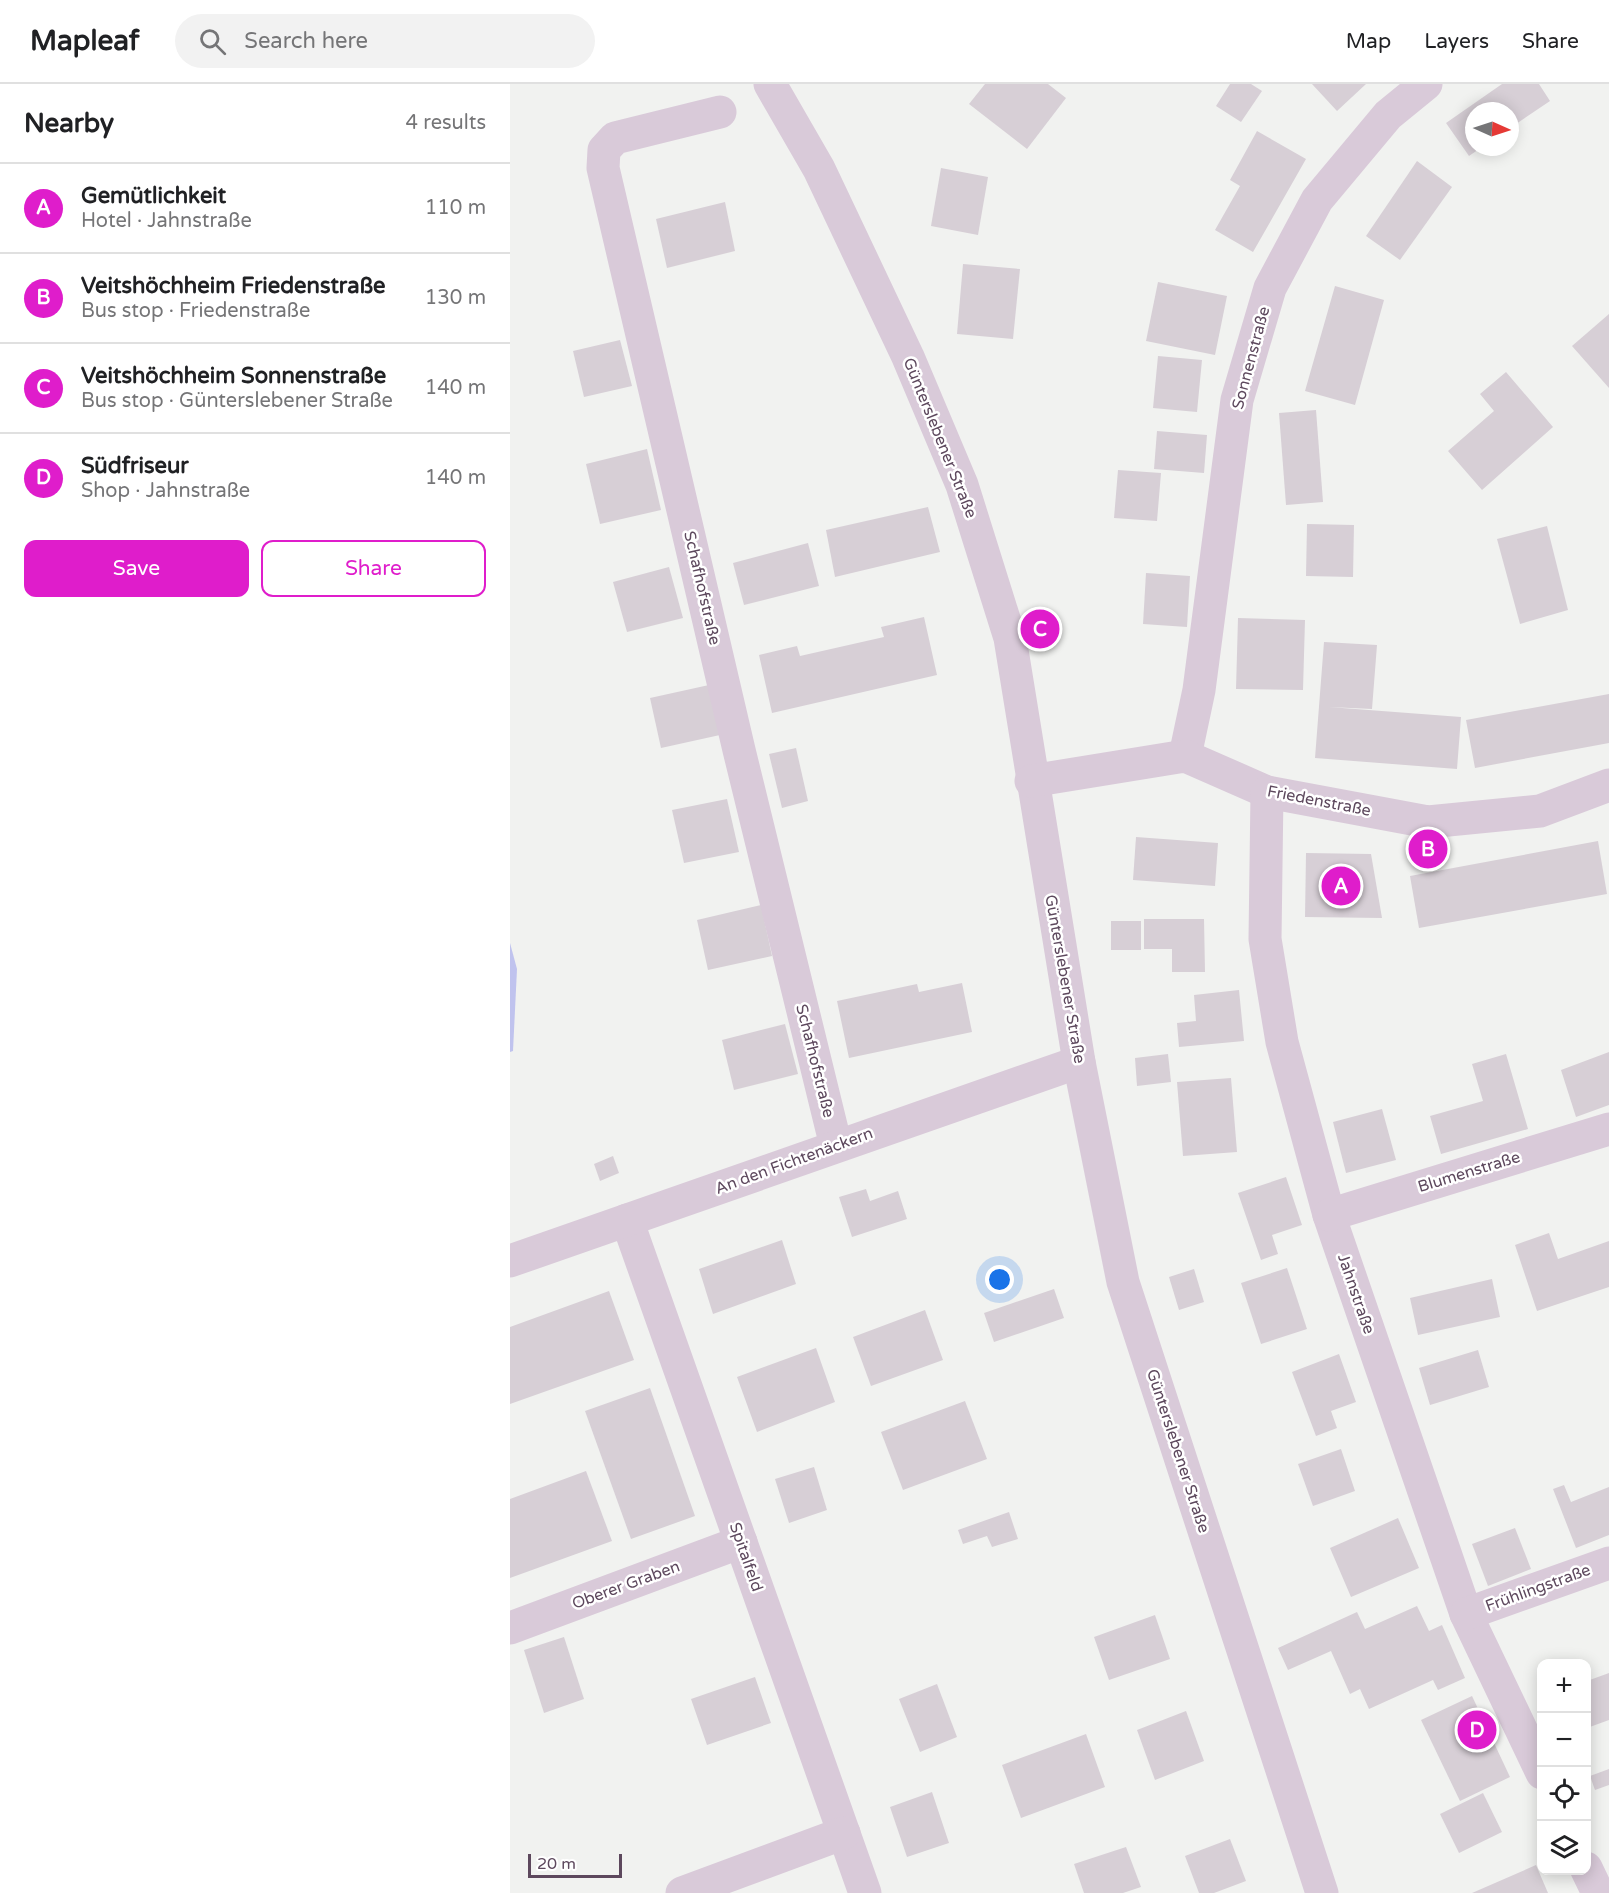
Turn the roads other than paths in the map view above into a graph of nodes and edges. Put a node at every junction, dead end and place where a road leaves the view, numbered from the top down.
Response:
1 (1426, 84) edge
2 (771, 85) edge
3 (720, 112) dead end
4 (1185, 756) junction
5 (1031, 781) junction
6 (1608, 789) edge
7 (1267, 792) junction
8 (1078, 1062) junction
9 (1609, 1129) edge
10 (836, 1146) junction
11 (1329, 1215) junction
12 (627, 1220) junction
13 (510, 1261) edge
14 (741, 1542) junction
15 (1609, 1563) edge
16 (1466, 1614) junction
17 (510, 1628) edge
18 (1539, 1767) edge
19 (844, 1833) junction
20 (1590, 1875) edge
21 (682, 1893) edge
22 (865, 1893) edge
23 (1322, 1893) edge
24 (1598, 1893) edge

1 - 4 street, Sonnenstraße
2 - 5 street, Günterslebener Straße
3 - 10 street, Schafhofstraße
4 - 5 street
4 - 7 street, Friedenstraße
5 - 8 street, Günterslebener Straße
6 - 7 street, Friedenstraße
7 - 11 street, Jahnstraße
8 - 10 street, An den Fichtenäckern
8 - 23 street, Günterslebener Straße
9 - 11 street, Blumenstraße
10 - 12 street, An den Fichtenäckern
11 - 16 street, Jahnstraße
12 - 13 street, An den Fichtenäckern
12 - 14 street, Spitalfeld
14 - 17 street, Oberer Graben
14 - 19 street, Spitalfeld
15 - 16 street, Frühlingstraße
16 - 18 street, Jahnstraße
19 - 21 street
19 - 22 street, Spitalfeld
20 - 24 street

